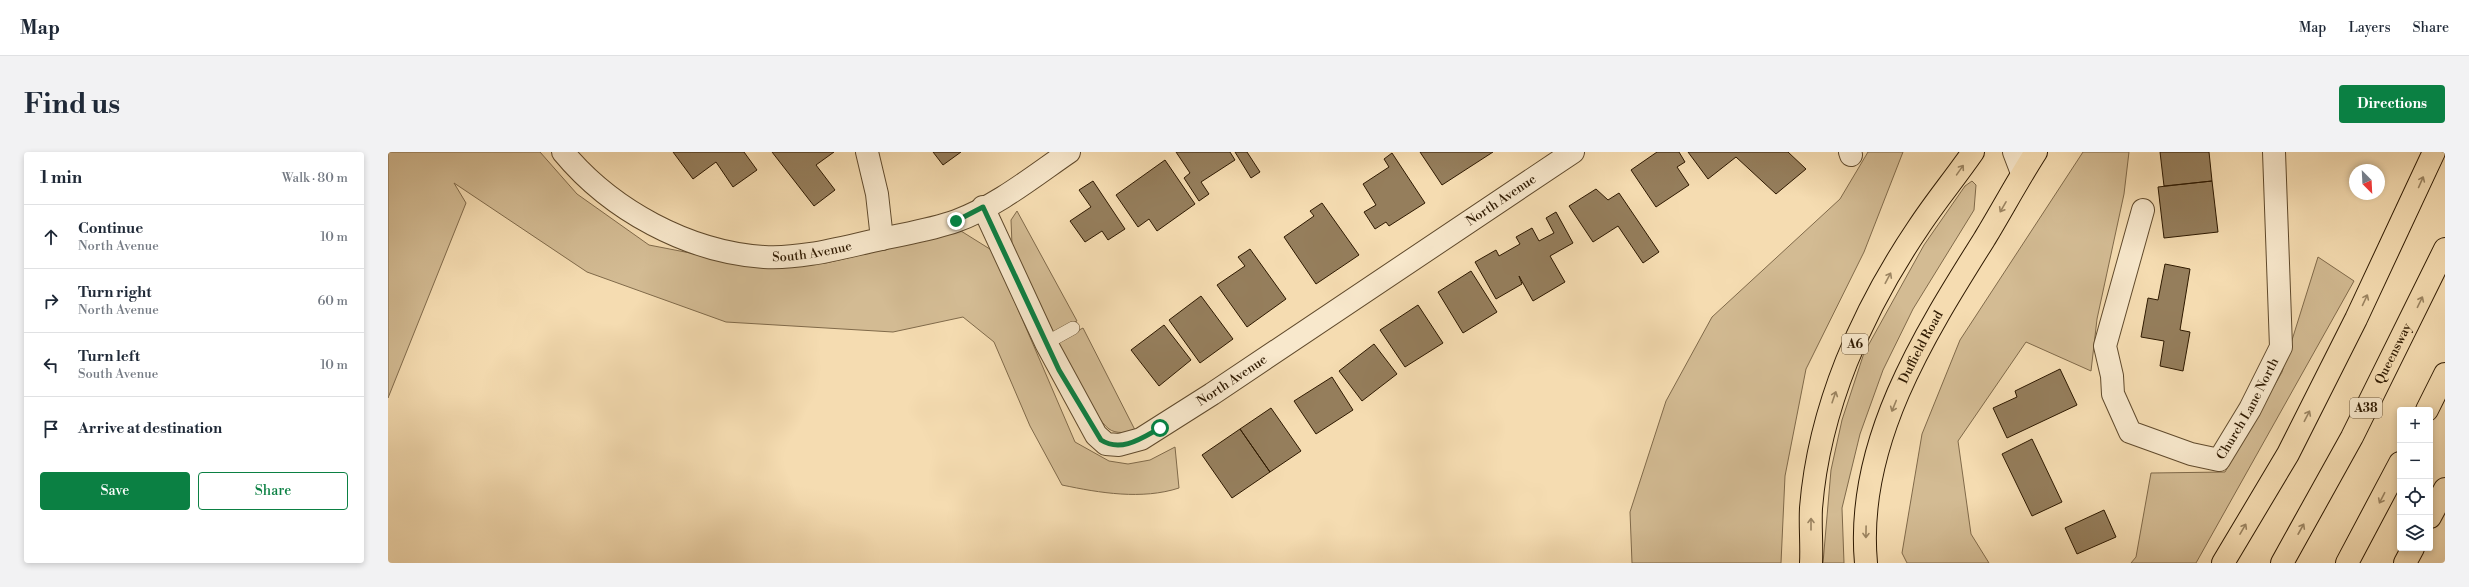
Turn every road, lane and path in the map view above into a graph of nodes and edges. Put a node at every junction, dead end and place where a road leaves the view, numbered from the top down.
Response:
1 (563, 152) edge
2 (867, 152) edge
3 (1069, 152) edge
4 (1573, 152) edge
5 (1973, 152) edge
6 (2014, 152) edge
7 (2036, 152) edge
8 (2274, 152) edge
9 (2434, 152) edge
10 (2022, 173) junction
11 (983, 207) junction
12 (2143, 210) dead end
13 (882, 239) junction
14 (2445, 249) edge
15 (1073, 328) dead end
16 (1046, 343) junction
17 (2445, 374) edge
18 (2428, 407) edge
19 (2397, 469) edge
20 (2445, 490) edge
21 (2431, 515) edge
22 (2411, 551) edge
23 (1812, 563) edge
24 (1866, 563) edge
25 (2223, 563) edge
26 (2282, 563) edge
27 (2346, 563) edge
28 (2405, 563) edge

1 - 13 street, South Avenue
2 - 13 street
3 - 11 street, South Avenue
4 - 16 street, North Avenue
23 -> 5 main road, A6
6 - 10 street
7 - 10 main road, Duffield Road
8 - 12 street, Church Lane North
25 -> 9 main road
10 -> 24 main road, Duffield Road
11 - 13 street, South Avenue
11 - 16 street, North Avenue
26 -> 14 main road, Queensway / A38
15 - 16 lane
17 - 18 main road
19 -> 27 main road
20 - 21 main road
22 - 28 main road

